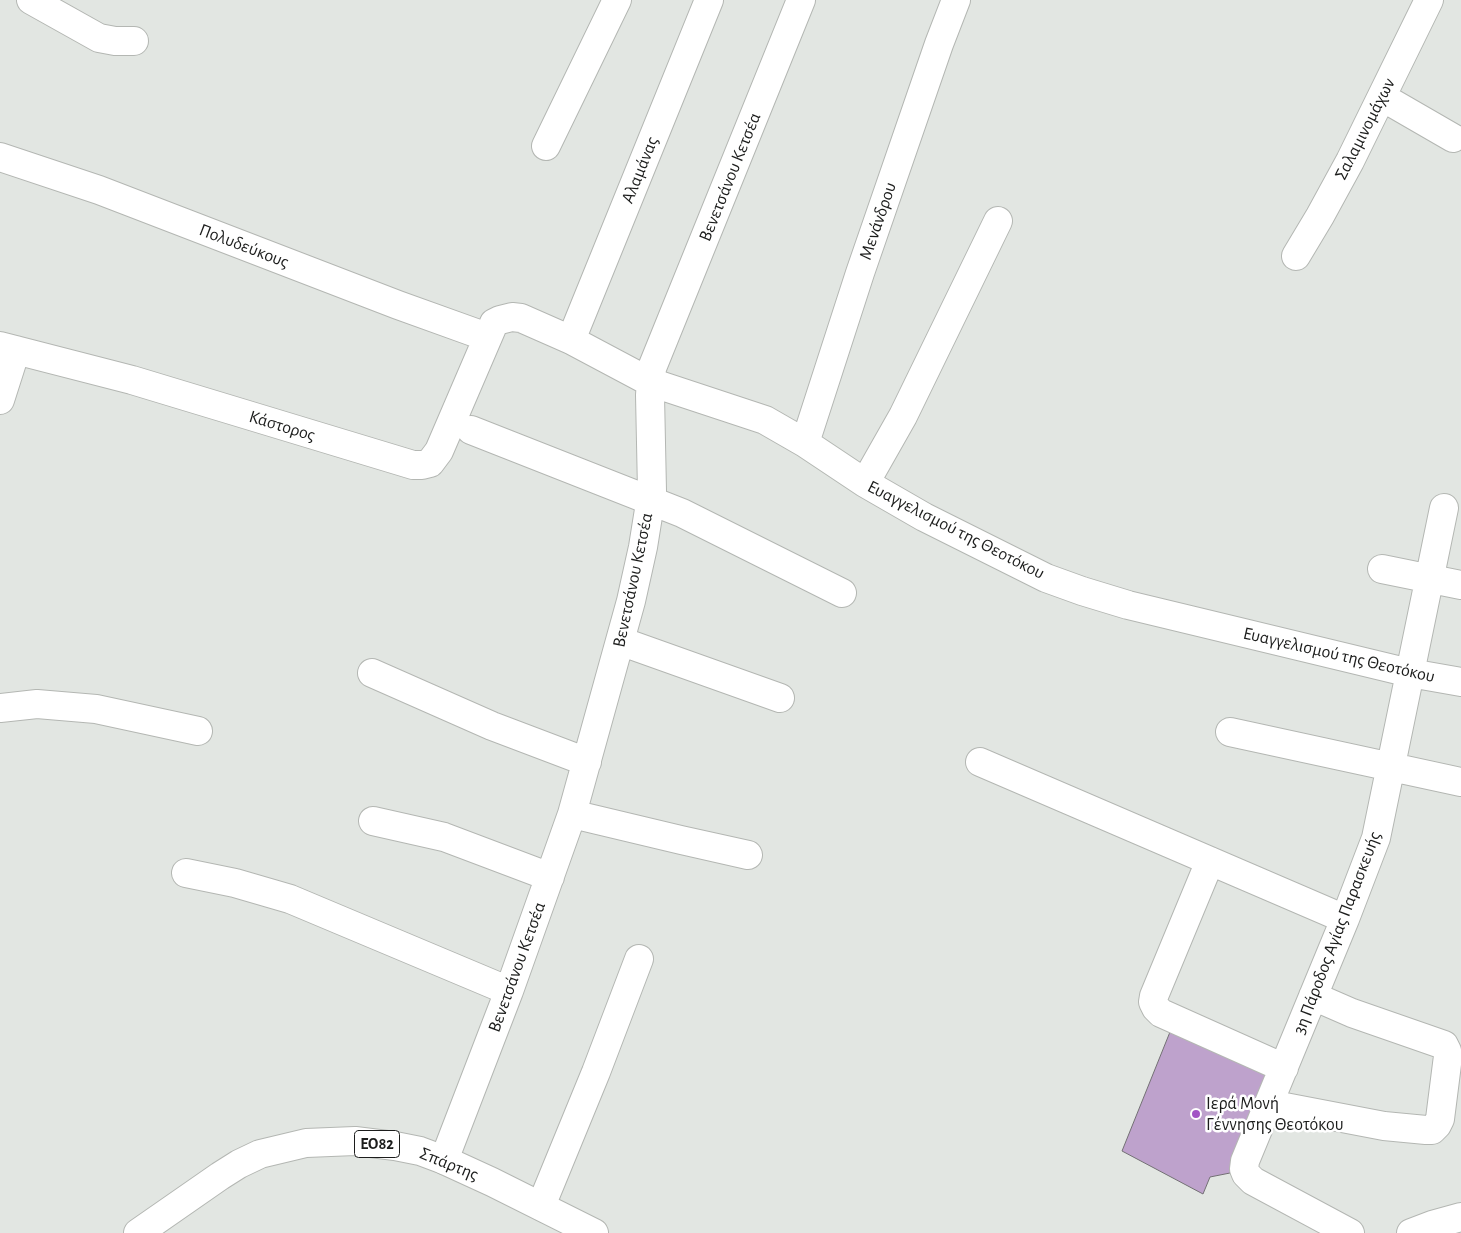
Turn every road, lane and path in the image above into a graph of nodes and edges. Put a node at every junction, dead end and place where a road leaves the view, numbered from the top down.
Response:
1 (30, 0) edge
2 (617, 0) edge
3 (709, 0) edge
4 (801, 0) edge
5 (956, 0) edge
6 (1429, 0) edge
7 (134, 41) dead end
8 (1382, 97) junction
9 (1453, 138) dead end
10 (546, 146) dead end
11 (0, 157) edge
12 (998, 221) dead end
13 (1296, 256) dead end
14 (487, 337) junction
15 (571, 340) junction
16 (8, 348) edge
17 (650, 382) junction
18 (0, 400) edge
19 (471, 430) dead end
20 (805, 443) junction
21 (865, 483) junction
22 (650, 501) junction
23 (1444, 508) dead end
24 (1382, 569) dead end
25 (1430, 579) junction
26 (1461, 585) edge
27 (842, 593) dead end
28 (620, 641) junction
29 (372, 673) dead end
30 (1410, 673) junction
31 (1461, 682) edge
32 (780, 698) dead end
33 (0, 708) edge
34 (198, 731) dead end
35 (1230, 732) dead end
36 (586, 762) junction
37 (980, 762) dead end
38 (1390, 766) junction
39 (1461, 782) edge
40 (572, 814) junction
41 (373, 821) dead end
42 (748, 855) dead end
43 (1210, 861) junction
44 (186, 873) dead end
45 (550, 877) junction
46 (1345, 919) junction
47 (640, 958) dead end
48 (509, 991) junction
49 (1313, 996) junction
50 (1284, 1068) junction
51 (1269, 1104) junction
52 (444, 1160) junction
53 (541, 1206) junction
54 (1461, 1217) edge
55 (154, 1224) edge
56 (138, 1233) edge
57 (594, 1233) edge
58 (1350, 1233) edge
59 (1411, 1233) edge

1 - 7 street
2 - 10 street
3 - 15 street, Αλαμάνας
4 - 17 street, Βενετσάνου Κετσέα
5 - 20 street, Μενάνδρου
6 - 8 street, Σαλαμινομάχων
8 - 9 street
8 - 13 street, Σαλαμινομάχων
11 - 14 street, Πολυδεύκους
12 - 21 street
14 - 15 street, Ευαγγελισμού της Θεοτόκου
14 - 16 street, Κάστορος
15 - 17 street, Ευαγγελισμού της Θεοτόκου
16 - 18 street
17 - 20 street, Ευαγγελισμού της Θεοτόκου
17 - 22 street, Βενετσάνου Κετσέα
19 - 22 street
20 - 21 street, Ευαγγελισμού της Θεοτόκου
21 - 30 street, Ευαγγελισμού της Θεοτόκου
22 - 27 street
22 - 28 street, Βενετσάνου Κετσέα
23 - 25 street, 3η Πάροδος Αγίας Παρασκευής
24 - 25 street
25 - 26 street
25 - 30 street, 3η Πάροδος Αγίας Παρασκευής
28 - 32 street
28 - 36 street, Βενετσάνου Κετσέα
29 - 36 street
30 - 31 street, Ευαγγελισμού της Θεοτόκου
30 - 38 street, 3η Πάροδος Αγίας Παρασκευής
33 - 34 street
35 - 38 street
36 - 40 street, Βενετσάνου Κετσέα
37 - 43 street
38 - 39 street
38 - 46 street, 3η Πάροδος Αγίας Παρασκευής
40 - 42 street
40 - 45 street, Βενετσάνου Κετσέα
41 - 45 street
43 - 46 street
43 - 50 street
44 - 48 street
45 - 48 street, Βενετσάνου Κετσέα
46 - 49 street, 3η Πάροδος Αγίας Παρασκευής
47 - 53 street
48 - 52 street, Βενετσάνου Κετσέα
49 - 50 street, 3η Πάροδος Αγίας Παρασκευής
49 - 51 street
50 - 51 street, 3η Πάροδος Αγίας Παρασκευής
51 - 58 street, 3η Πάροδος Αγίας Παρασκευής
52 - 53 street, Σπάρτης / ΕΟ82
52 - 55 street, Σπάρτης / ΕΟ82
53 - 57 street, Σπάρτης / ΕΟ82
54 - 59 street
55 - 56 street, ΕΟ82

